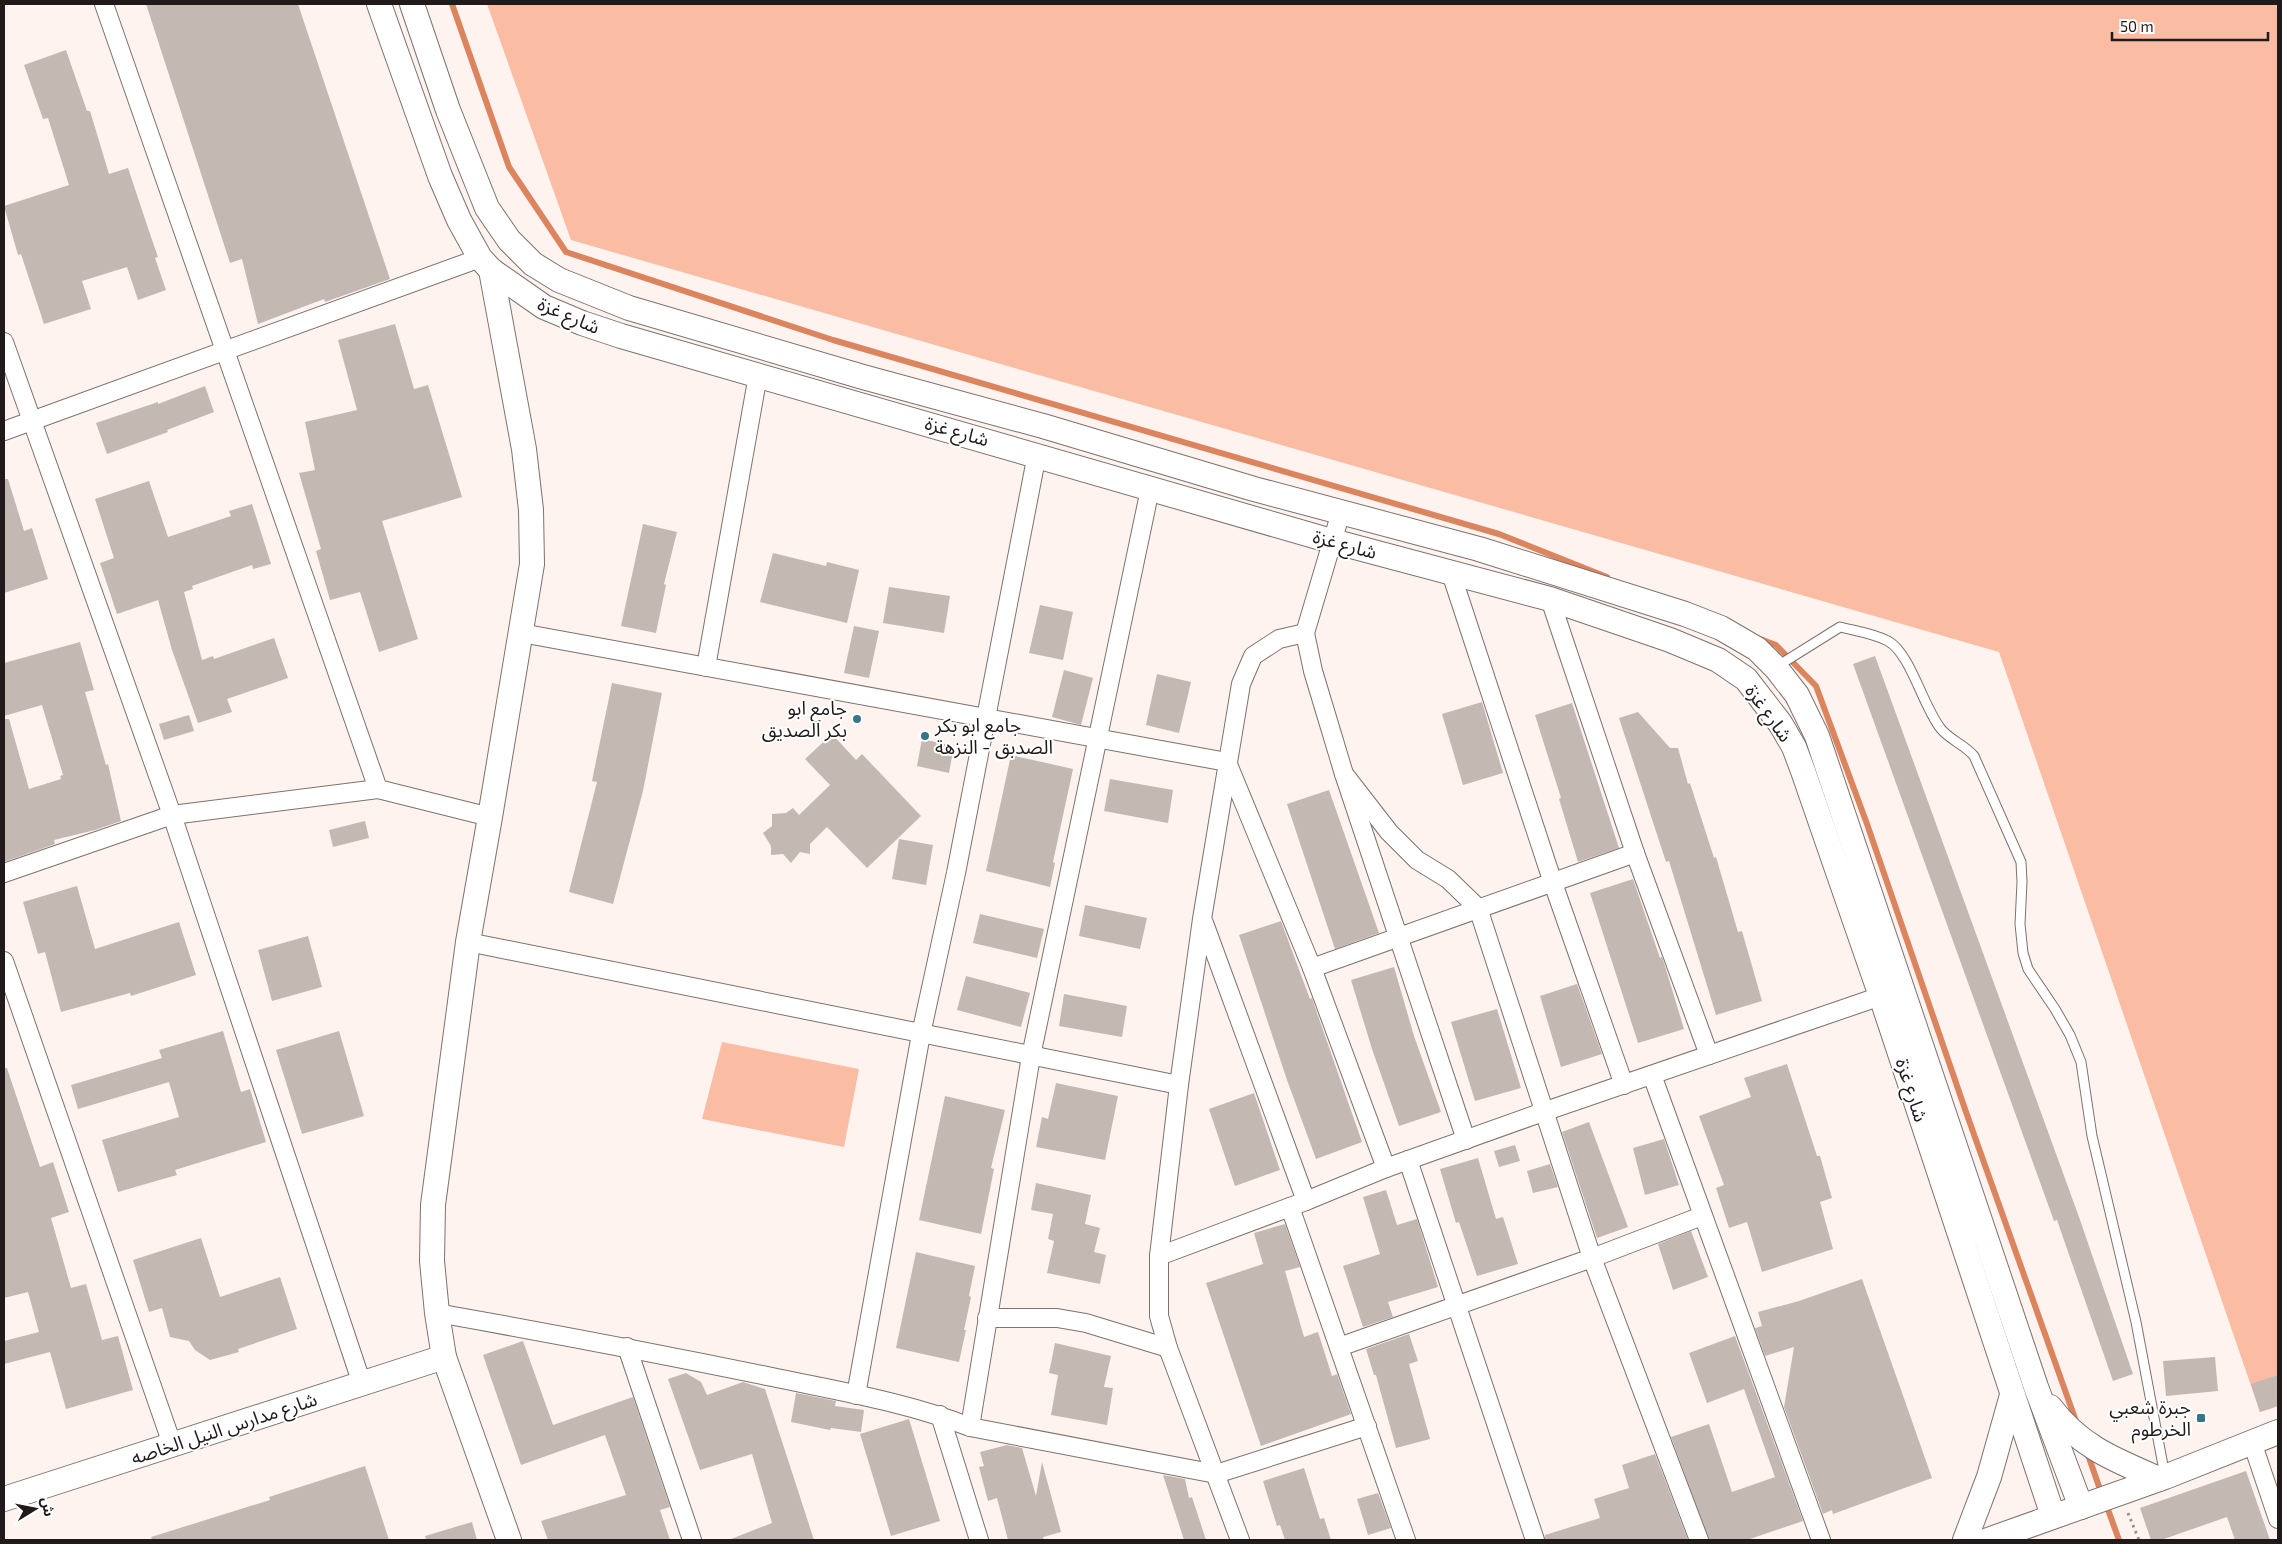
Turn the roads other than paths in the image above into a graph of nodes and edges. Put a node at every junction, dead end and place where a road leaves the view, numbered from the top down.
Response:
1 (104, 4) edge
2 (379, 4) edge
3 (412, 4) edge
4 (486, 264) junction
5 (4, 342) edge
6 (227, 351) junction
7 (758, 375) junction
8 (32, 421) junction
9 (4, 431) edge
10 (1037, 454) junction
11 (1150, 489) junction
12 (1341, 512) junction
13 (1332, 541) junction
14 (1451, 573) junction
15 (1550, 599) junction
16 (1305, 632) junction
17 (521, 633) junction
18 (706, 667) junction
19 (1776, 668) junction
20 (986, 718) junction
21 (1098, 739) junction
22 (1227, 762) junction
23 (1344, 774) junction
24 (378, 789) junction
25 (172, 816) junction
26 (490, 817) junction
27 (1635, 854) junction
28 (4, 873) edge
29 (1553, 883) junction
30 (1478, 908) junction
31 (1202, 919) junction
32 (1398, 937) junction
33 (468, 942) junction
34 (4, 960) edge
35 (1312, 968) junction
36 (1881, 996) junction
37 (921, 1034) junction
38 (1709, 1055) junction
39 (1031, 1056) junction
40 (1652, 1075) junction
41 (1179, 1085) junction
42 (1624, 1085) junction
43 (1543, 1112) junction
44 (1466, 1140) junction
45 (1408, 1160) junction
46 (1386, 1168) junction
47 (1298, 1204) junction
48 (1702, 1216) junction
49 (1159, 1256) junction
50 (1592, 1258) junction
51 (1457, 1306) junction
52 (436, 1313) junction
53 (987, 1318) junction
54 (627, 1347) junction
55 (1339, 1347) junction
56 (1168, 1348) junction
57 (444, 1358) junction
58 (362, 1384) junction
59 (2036, 1387) junction
60 (856, 1395) junction
61 (2012, 1395) junction
62 (940, 1415) junction
63 (1367, 1426) junction
64 (970, 1427) junction
65 (2278, 1432) edge
66 (2252, 1442) junction
67 (172, 1444) junction
68 (1216, 1474) junction
69 (2162, 1478) junction
70 (4, 1499) edge
71 (2081, 1507) junction
72 (2053, 1516) junction
73 (2278, 1519) edge
74 (2016, 1536) edge
75 (509, 1540) edge
76 (692, 1540) edge
77 (979, 1540) edge
78 (1240, 1540) edge
79 (1406, 1540) edge
80 (1535, 1540) edge
81 (1699, 1540) edge
82 (1821, 1540) edge
83 (1965, 1540) edge
84 (1988, 1540) edge

1 - 6 street
2 - 4 main road, شارع غزة
3 - 12 main road, شارع غزة
4 - 6 street
4 - 7 main road, شارع غزة
4 - 17 main road
5 - 8 street
6 - 8 street
6 - 24 street
7 - 10 main road, شارع غزة
7 - 18 street
8 - 9 street
8 - 25 street
10 - 11 main road, شارع غزة
10 - 20 street
11 - 13 main road, شارع غزة
11 - 21 street
12 - 13 street
12 - 19 main road, شارع غزة
13 - 14 main road, شارع غزة
13 - 16 street
14 - 15 main road, شارع غزة
14 - 29 street
15 - 27 street
15 - 36 main road, شارع غزة
16 - 22 street
16 - 23 street
17 - 18 street
17 - 26 main road
18 - 20 street
19 - 59 main road, شارع غزة
19 - 69 lane
20 - 21 street
20 - 37 street
21 - 22 street
21 - 39 street
22 - 31 street
22 - 35 street
23 - 30 street
23 - 32 street
24 - 25 street
24 - 26 street
25 - 28 street
25 - 58 street
26 - 33 main road
27 - 29 street
27 - 38 street
29 - 30 street
29 - 42 street
30 - 32 street
30 - 43 street
31 - 41 street
31 - 47 street
32 - 35 street
32 - 44 street
33 - 37 street
33 - 52 main road
34 - 67 street
35 - 46 street
36 - 38 street
36 - 61 main road, شارع غزة
37 - 39 street
37 - 60 street
38 - 40 street
39 - 41 street
39 - 53 street
40 - 42 street
40 - 48 street
41 - 49 street
42 - 43 street
43 - 44 street
43 - 50 street
44 - 45 street
45 - 46 street
45 - 51 street
46 - 47 street
47 - 49 street
47 - 55 street
48 - 50 street
48 - 82 street
49 - 56 street
50 - 51 street
50 - 81 street
51 - 55 street
51 - 80 street
52 - 54 street
52 - 57 main road
53 - 56 street
53 - 64 street
54 - 60 street
54 - 76 street
55 - 63 street
56 - 68 street
57 - 58 main road, شارع مدارس النيل الخاصه
57 - 75 main road
58 - 67 main road, شارع مدارس النيل الخاصه
59 - 69 main road
59 - 71 main road, شارع غزة
60 - 62 street
61 - 72 main road, شارع غزة
61 - 83 main road
62 - 64 street
62 - 77 street
63 - 68 street
63 - 79 street
64 - 68 street
65 - 66 main road
66 - 69 main road
66 - 73 street
67 - 70 main road, شارع مدارس النيل الخاصه
68 - 78 street
69 - 71 main road
71 - 72 main road
72 - 74 main road
74 - 84 main road

